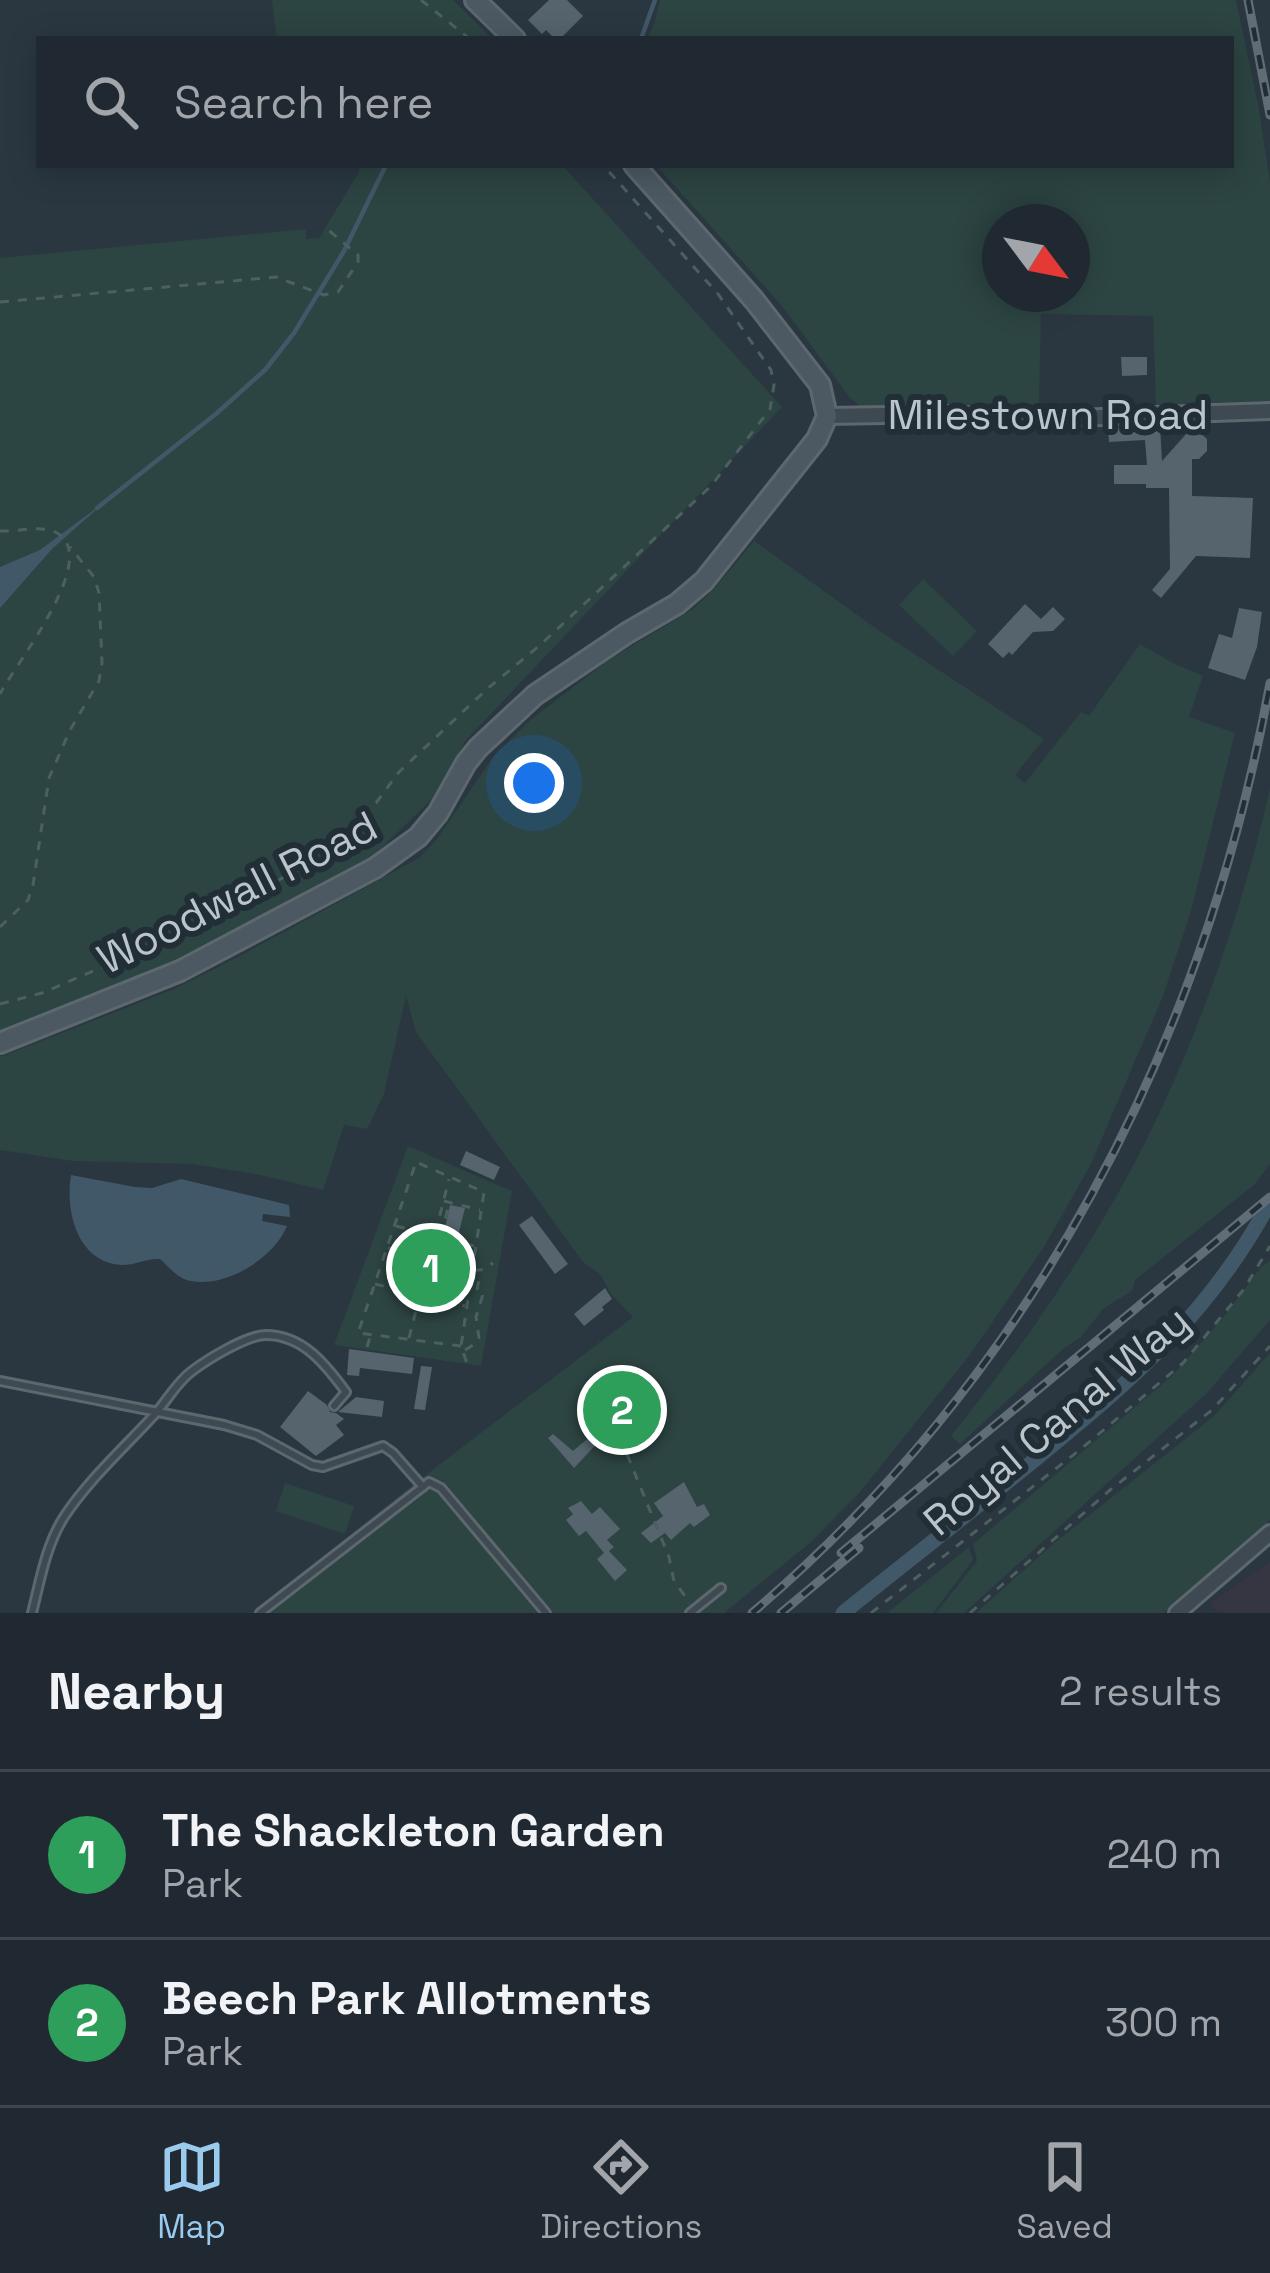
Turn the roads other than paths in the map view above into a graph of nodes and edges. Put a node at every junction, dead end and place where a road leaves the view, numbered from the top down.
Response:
1 (475, 0) edge
2 (512, 36) edge
3 (637, 168) edge
4 (1270, 411) edge
5 (827, 416) junction
6 (0, 1043) edge
7 (0, 1382) edge
8 (334, 1406) dead end
9 (157, 1412) junction
10 (423, 1487) junction
11 (1270, 1533) edge
12 (722, 1588) dead end
13 (692, 1611) edge
14 (32, 1613) edge
15 (260, 1613) edge
16 (547, 1613) edge
17 (1177, 1613) edge

1 - 2 main road
3 - 5 main road
4 - 5 street, Milestown Road
5 - 6 main road, Woodwall Road
7 - 9 lane
8 - 9 lane
9 - 10 lane
9 - 14 lane
10 - 15 lane
10 - 16 lane
11 - 17 street
12 - 13 lane

